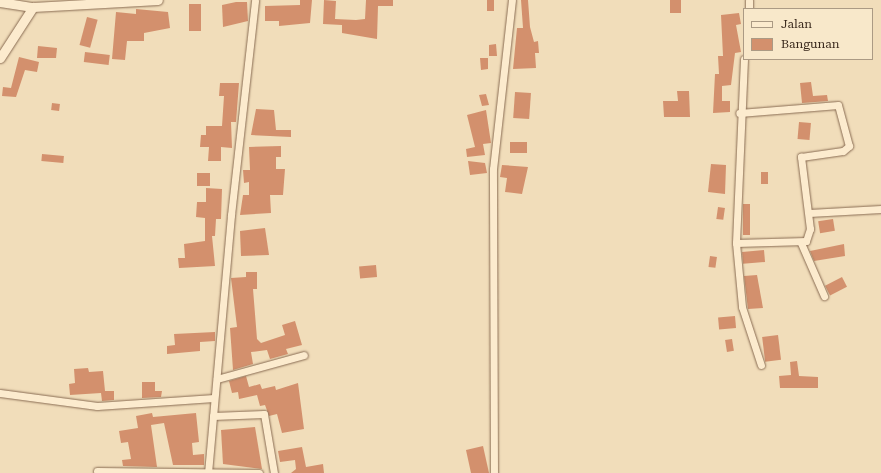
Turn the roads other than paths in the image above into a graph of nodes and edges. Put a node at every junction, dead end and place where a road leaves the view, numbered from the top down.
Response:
1 (158, 0) edge
2 (255, 0) edge
3 (512, 0) edge
4 (0, 2) edge
5 (32, 7) junction
6 (0, 58) edge
7 (744, 60) edge
8 (739, 113) junction
9 (881, 209) edge
10 (809, 213) junction
11 (736, 243) junction
12 (802, 243) junction
13 (824, 296) dead end
14 (304, 355) dead end
15 (761, 365) dead end
16 (217, 379) junction
17 (0, 393) edge
18 (214, 398) junction
19 (213, 416) junction
20 (96, 471) dead end
21 (128, 472) edge
22 (208, 472) edge
23 (259, 473) edge
24 (274, 473) edge
25 (494, 473) edge

1 - 5 street
2 - 16 street
3 - 25 street
4 - 5 street
5 - 6 street
7 - 8 street
8 - 10 street
8 - 11 street
9 - 10 street
10 - 12 street
11 - 12 street
11 - 15 street
12 - 13 street
14 - 16 street
16 - 18 street
17 - 18 street
18 - 19 street
19 - 22 street
19 - 24 street
20 - 21 street
21 - 22 street
22 - 23 street

